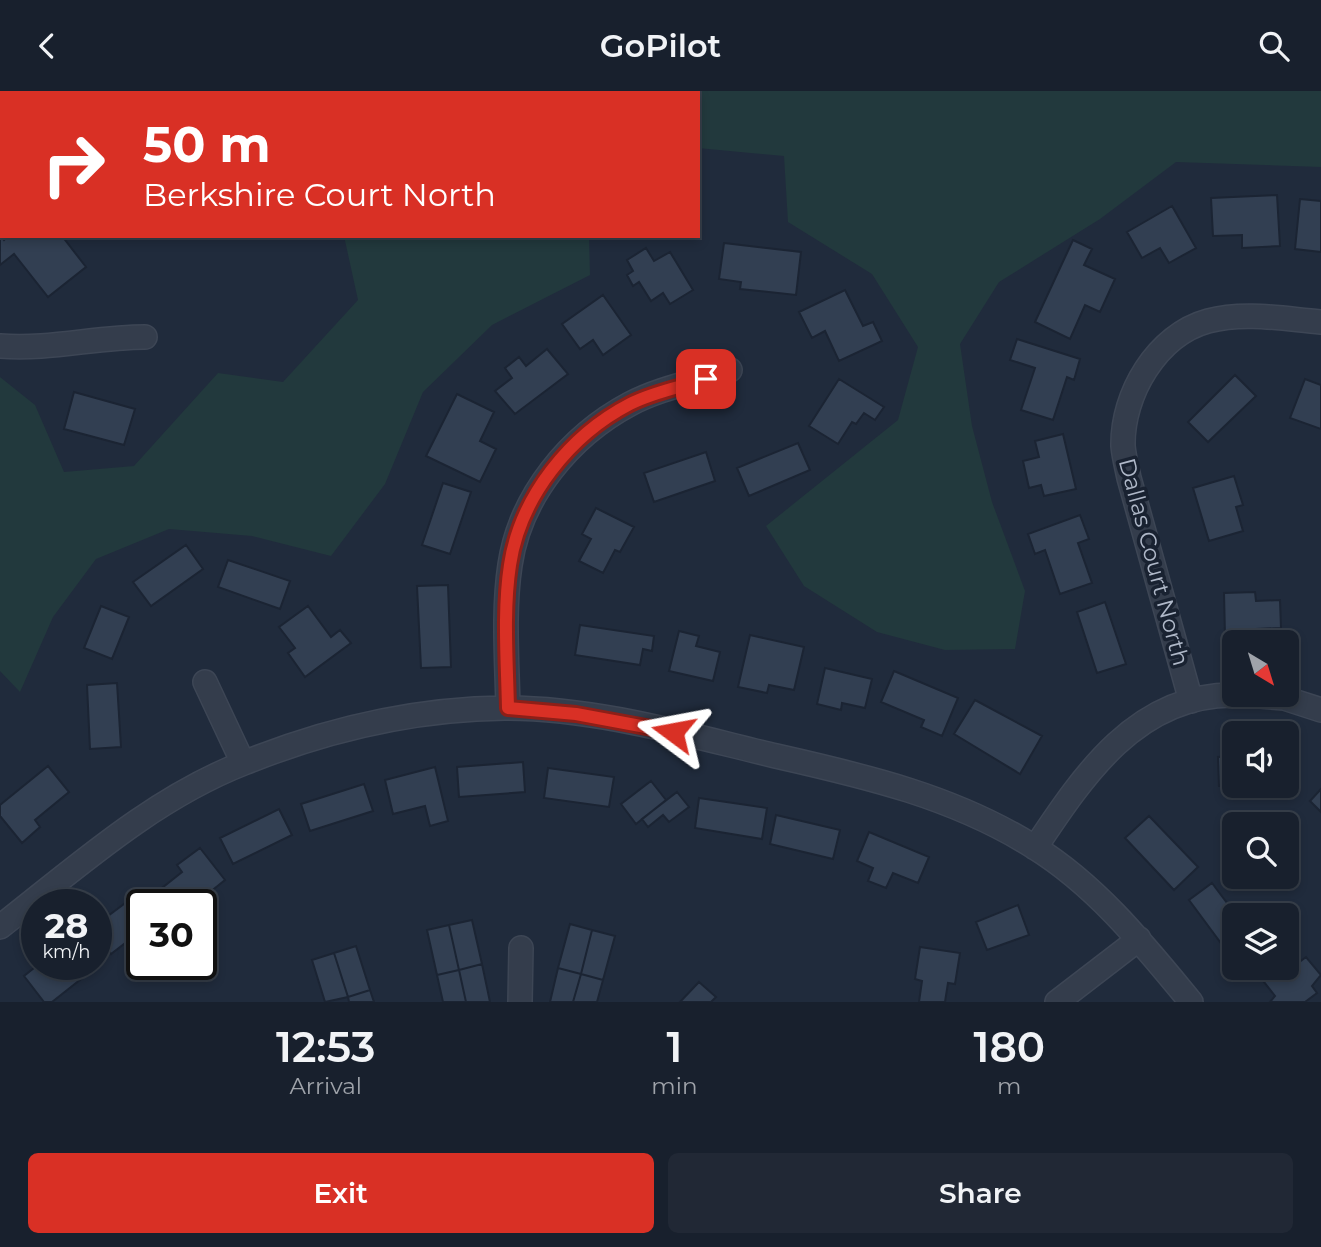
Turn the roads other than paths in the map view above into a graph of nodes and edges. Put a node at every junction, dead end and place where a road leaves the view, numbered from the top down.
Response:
1 (1321, 322) edge
2 (145, 337) dead end
3 (0, 346) edge
4 (730, 370) dead end
5 (205, 682) dead end
6 (1222, 697) edge
7 (1191, 701) junction
8 (1299, 703) edge
9 (508, 708) junction
10 (1321, 710) edge
11 (243, 763) junction
12 (1035, 848) junction
13 (2, 921) edge
14 (1139, 939) junction
15 (521, 948) dead end
16 (520, 1002) edge
17 (1058, 1002) edge
18 (1191, 1002) edge

1 - 7 street, Dallas Court North
2 - 3 street
4 - 9 street
5 - 11 street
6 - 7 street
7 - 12 street
8 - 10 street
9 - 11 street
9 - 12 street
11 - 13 street
12 - 14 street
14 - 17 street
14 - 18 street
15 - 16 street

